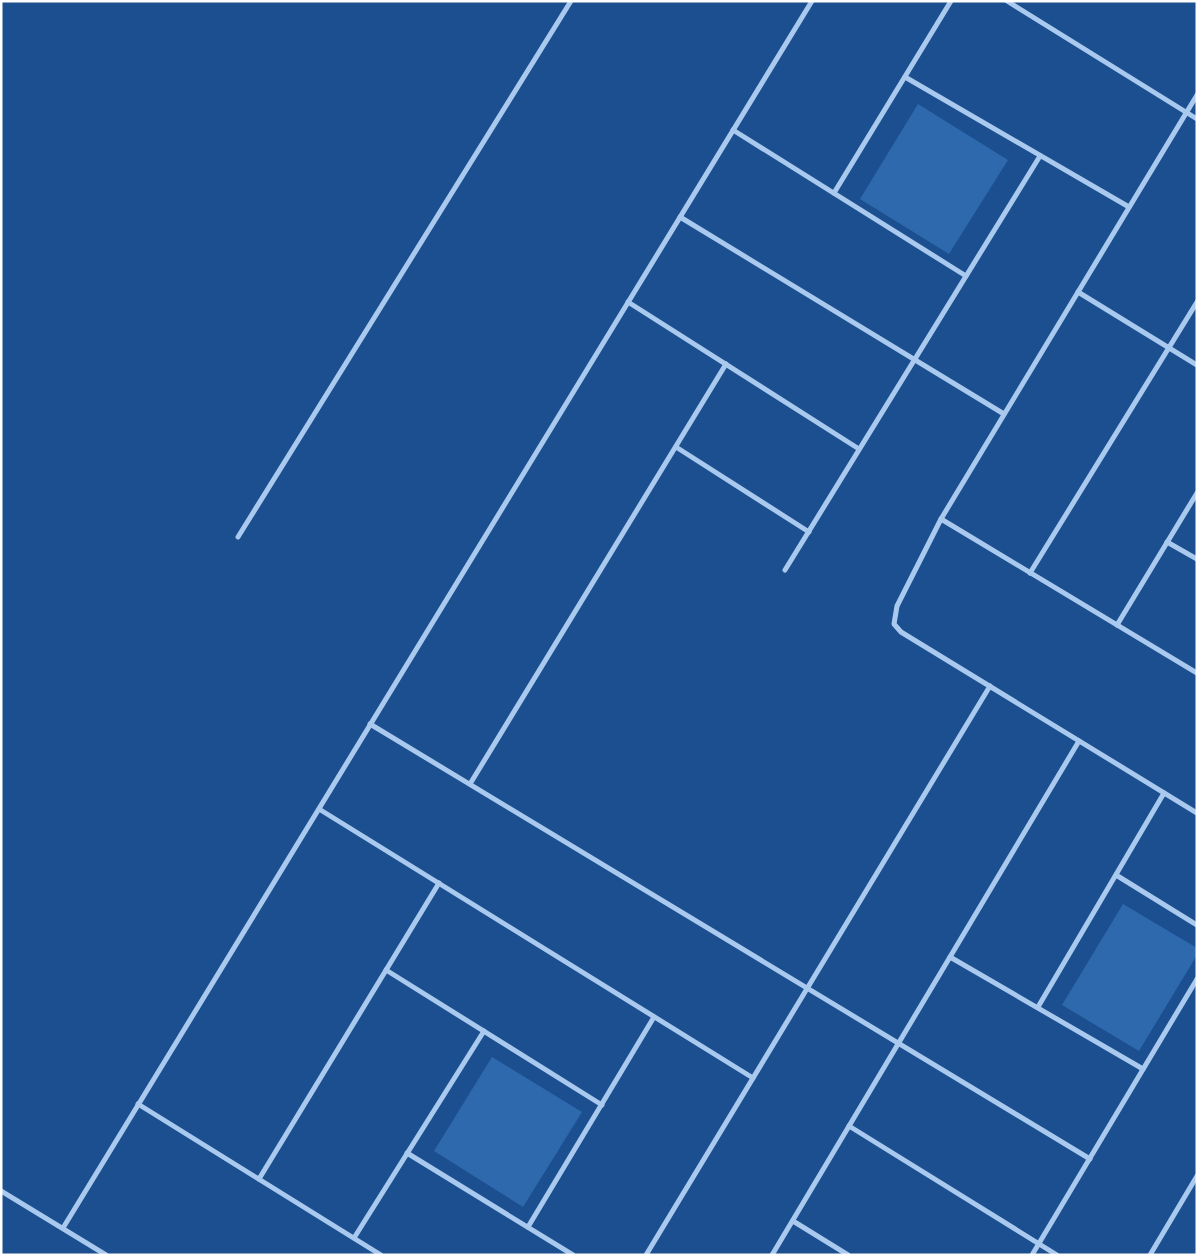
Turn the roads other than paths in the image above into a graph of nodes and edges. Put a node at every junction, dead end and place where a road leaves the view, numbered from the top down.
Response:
1 (571, 1) edge
2 (812, 1) edge
3 (951, 1) edge
4 (1007, 1) edge
5 (905, 77) junction
6 (1197, 95) edge
7 (1186, 112) junction
8 (1197, 119) edge
9 (733, 130) junction
10 (1040, 156) junction
11 (834, 193) junction
12 (1129, 207) junction
13 (680, 217) junction
14 (966, 276) junction
15 (1078, 292) junction
16 (628, 302) junction
17 (1197, 302) edge
18 (1169, 348) junction
19 (915, 360) junction
20 (726, 364) junction
21 (1197, 364) edge
22 (1004, 414) junction
23 (676, 447) junction
24 (859, 449) junction
25 (1197, 493) edge
26 (941, 519) junction
27 (808, 532) junction
28 (238, 537) dead end
29 (1167, 542) junction
30 (1197, 559) edge
31 (785, 570) dead end
32 (1030, 573) junction
33 (1117, 625) junction
34 (1197, 673) edge
35 (990, 686) junction
36 (370, 724) junction
37 (1079, 740) junction
38 (470, 784) junction
39 (1164, 793) junction
40 (319, 809) junction
41 (1197, 813) edge
42 (1116, 874) junction
43 (438, 883) junction
44 (1197, 925) edge
45 (950, 957) junction
46 (386, 970) junction
47 (1197, 978) edge
48 (807, 988) junction
49 (1038, 1007) junction
50 (654, 1017) junction
51 (484, 1031) junction
52 (898, 1044) junction
53 (1143, 1069) junction
54 (753, 1078) junction
55 (138, 1104) junction
56 (602, 1105) junction
57 (849, 1126) junction
58 (407, 1153) junction
59 (1090, 1159) junction
60 (1197, 1176) edge
61 (259, 1179) junction
62 (1, 1191) edge
63 (792, 1221) junction
64 (528, 1227) junction
65 (62, 1228) junction
66 (354, 1238) junction
67 (1039, 1243) junction
68 (106, 1255) edge
69 (381, 1255) edge
70 (573, 1255) edge
71 (646, 1255) edge
72 (772, 1255) edge
73 (848, 1255) edge
74 (1032, 1255) edge
75 (1057, 1255) edge
76 (1150, 1255) edge

1 - 28 street
2 - 9 street
3 - 5 street
4 - 7 street
5 - 10 street
5 - 11 street
6 - 7 street
7 - 8 street
7 - 12 street
9 - 11 street
9 - 13 street
10 - 12 street
10 - 14 street
11 - 14 street
12 - 15 street
13 - 16 street
13 - 19 street
14 - 19 street
15 - 18 street
15 - 22 street
16 - 20 street
16 - 36 street
17 - 18 street
18 - 21 street
18 - 32 street
19 - 22 street
19 - 24 street
20 - 23 street
20 - 24 street
22 - 26 street
23 - 27 street
23 - 38 street
24 - 27 street
25 - 29 street
26 - 32 street
26 - 35 street
27 - 31 street
29 - 30 street
29 - 33 street
32 - 33 street
33 - 34 street
35 - 37 street
35 - 48 street
36 - 38 street
36 - 40 street
37 - 39 street
37 - 45 street
38 - 48 street
39 - 41 street
39 - 42 street
40 - 43 street
40 - 55 street
42 - 44 street
42 - 49 street
43 - 46 street
43 - 50 street
45 - 49 street
45 - 52 street
46 - 51 street
46 - 61 street
47 - 53 street
48 - 52 street
48 - 54 street
49 - 53 street
50 - 54 street
50 - 56 street
51 - 56 street
51 - 58 street
52 - 57 street
52 - 59 street
53 - 59 street
54 - 71 street
55 - 61 street
55 - 65 street
56 - 64 street
57 - 63 street
57 - 67 street
58 - 64 street
58 - 66 street
59 - 67 street
60 - 76 street
61 - 66 street
62 - 65 street
63 - 72 street
63 - 73 street
64 - 70 street
65 - 68 street
66 - 69 street
67 - 74 street
67 - 75 street

